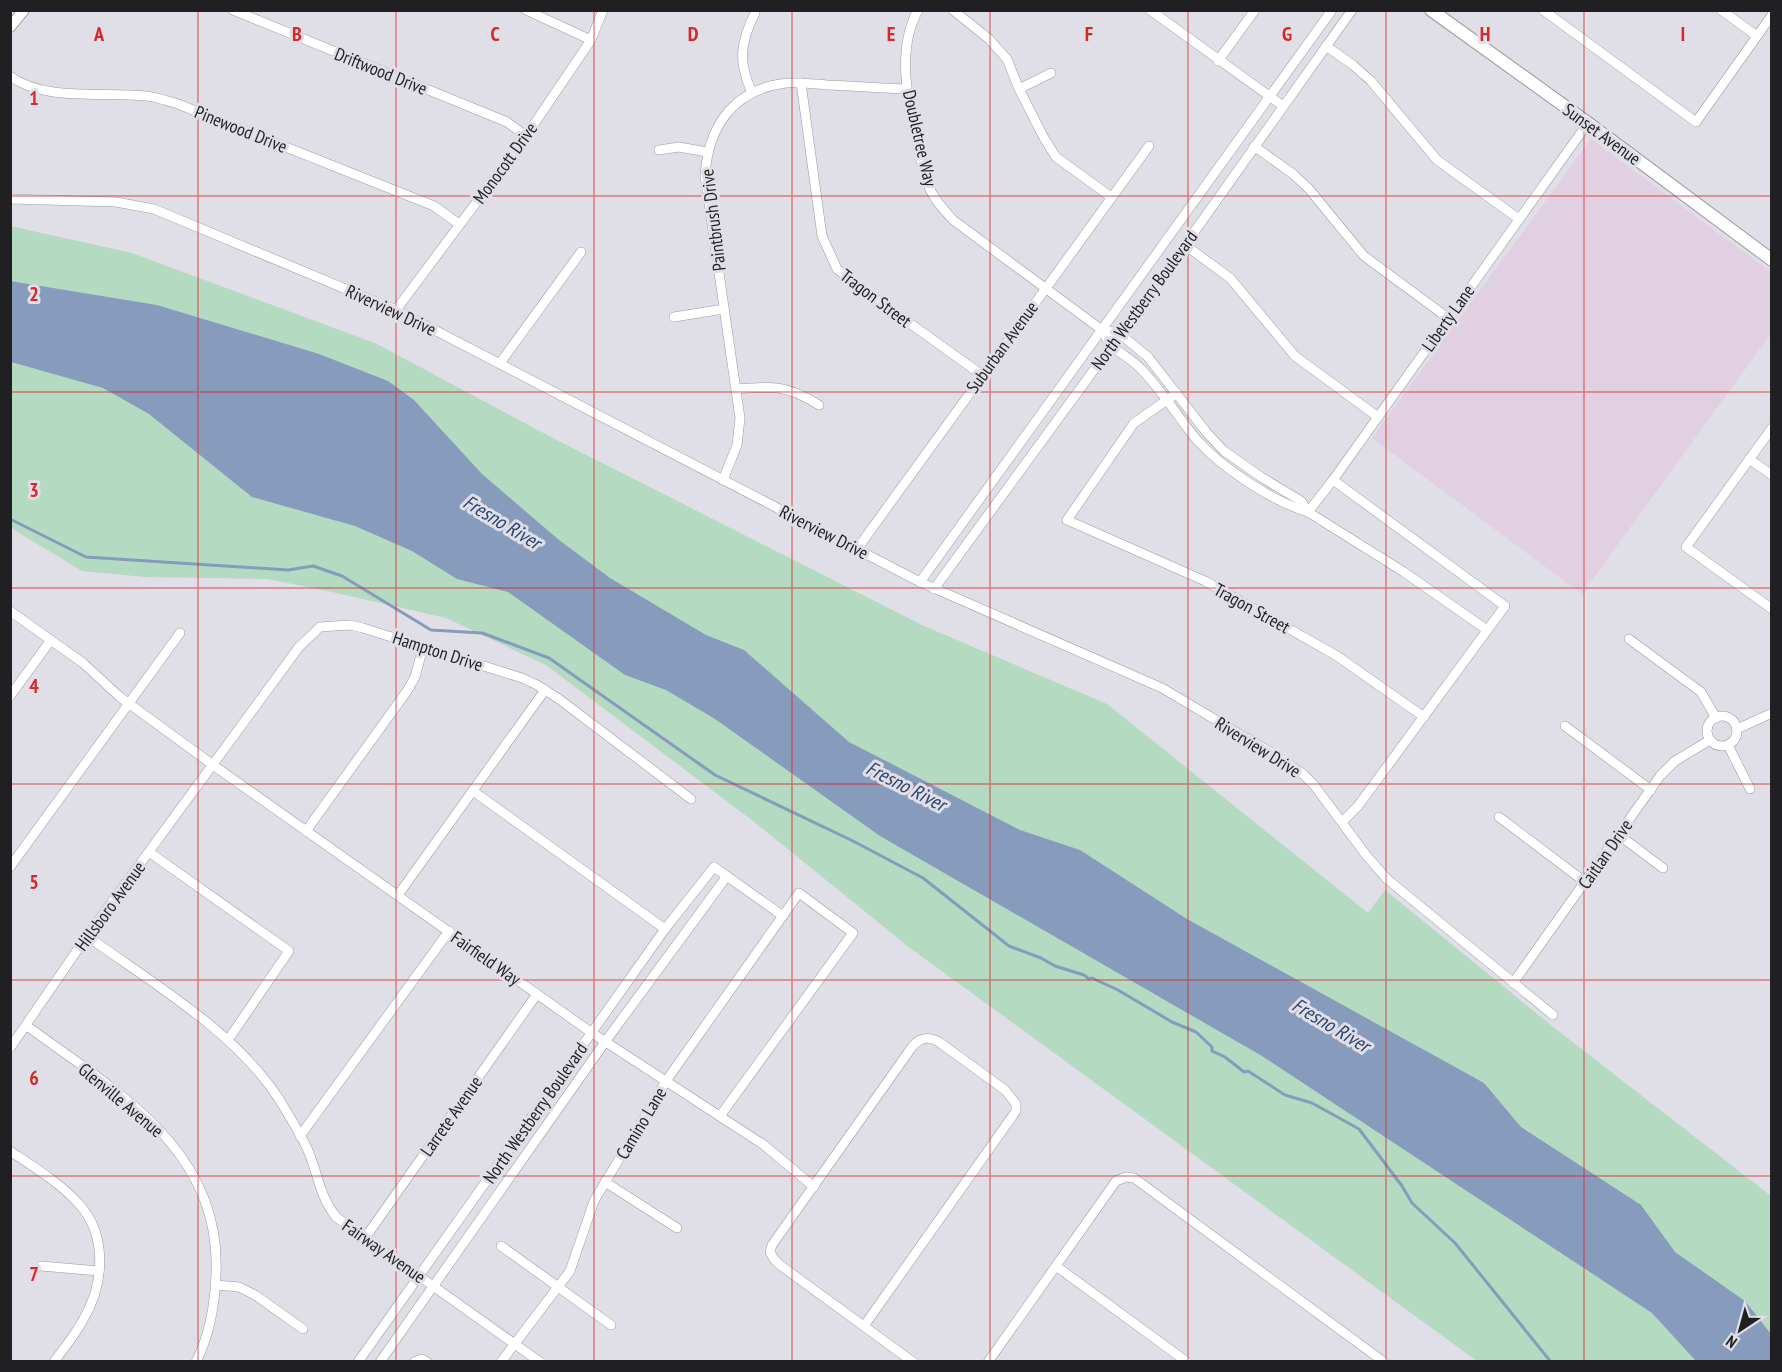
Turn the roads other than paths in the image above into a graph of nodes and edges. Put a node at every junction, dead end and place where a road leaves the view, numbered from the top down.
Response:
1 (24, 10) edge
2 (233, 10) edge
3 (526, 10) edge
4 (603, 10) edge
5 (918, 10) edge
6 (953, 10) edge
7 (1150, 10) edge
8 (1255, 10) edge
9 (1332, 10) edge
10 (1352, 10) edge
11 (1431, 10) edge
12 (1543, 10) edge
13 (1721, 10) edge
14 (755, 13) dead end
15 (1772, 15) edge
16 (10, 27) edge
17 (1757, 36) junction
18 (591, 40) junction
19 (1326, 46) junction
20 (1218, 61) junction
21 (1051, 73) dead end
22 (10, 76) edge
23 (801, 83) junction
24 (906, 89) junction
25 (1019, 89) junction
26 (752, 93) junction
27 (1270, 96) junction
28 (1283, 106) junction
29 (1588, 123) junction
30 (526, 136) junction
31 (1149, 146) dead end
32 (1254, 146) junction
33 (659, 150) dead end
34 (707, 152) junction
35 (1111, 197) junction
36 (10, 199) edge
37 (1519, 219) junction
38 (459, 225) junction
39 (1185, 245) junction
40 (581, 252) dead end
41 (1772, 260) edge
42 (1045, 288) junction
43 (724, 309) junction
44 (396, 310) junction
45 (674, 317) dead end
46 (1448, 318) junction
47 (1102, 330) junction
48 (1119, 333) junction
49 (1110, 345) junction
50 (500, 363) junction
51 (982, 375) junction
52 (737, 390) junction
53 (1177, 393) junction
54 (1167, 399) junction
55 (819, 405) dead end
56 (1378, 417) junction
57 (1772, 428) edge
58 (1749, 459) junction
59 (1772, 475) edge
60 (723, 480) junction
61 (1333, 480) junction
62 (1308, 512) junction
63 (857, 549) junction
64 (920, 582) junction
65 (934, 589) junction
66 (1772, 609) edge
67 (10, 611) edge
68 (1487, 630) junction
69 (180, 633) dead end
70 (1629, 639) dead end
71 (51, 640) junction
72 (423, 647) junction
73 (546, 690) junction
74 (10, 696) edge
75 (129, 703) junction
76 (1772, 712) edge
77 (1424, 717) junction
78 (1716, 718) junction
79 (1564, 726) dead end
80 (1737, 729) junction
81 (1710, 740) junction
82 (1728, 745) junction
83 (213, 765) junction
84 (1750, 789) dead end
85 (1651, 790) junction
86 (473, 791) junction
87 (691, 799) dead end
88 (1499, 817) dead end
89 (1342, 821) junction
90 (306, 831) junction
91 (1619, 835) junction
92 (149, 852) junction
93 (10, 867) edge
94 (1663, 868) dead end
95 (727, 876) junction
96 (1585, 882) junction
97 (398, 896) junction
98 (783, 916) junction
99 (665, 929) junction
100 (449, 931) junction
101 (87, 936) junction
102 (1513, 983) junction
103 (537, 994) junction
104 (1553, 1015) dead end
105 (27, 1026) junction
106 (592, 1033) junction
107 (228, 1040) junction
108 (605, 1042) junction
109 (10, 1048) edge
110 (666, 1081) junction
111 (720, 1116) junction
112 (300, 1136) junction
113 (10, 1151) edge
114 (605, 1182) junction
115 (814, 1187) junction
116 (677, 1228) dead end
117 (365, 1238) junction
118 (501, 1246) dead end
119 (41, 1266) dead end
120 (1056, 1266) junction
121 (99, 1271) junction
122 (419, 1276) junction
123 (216, 1285) junction
124 (433, 1286) junction
125 (558, 1287) junction
126 (612, 1325) dead end
127 (864, 1326) junction
128 (303, 1329) dead end
129 (513, 1343) junction
130 (54, 1362) edge
131 (196, 1362) edge
132 (358, 1362) edge
133 (380, 1362) edge
134 (414, 1362) edge
135 (427, 1362) edge
136 (501, 1362) edge
137 (540, 1362) edge
138 (913, 1362) edge
139 (988, 1362) edge
140 (1187, 1362) edge
141 (1384, 1362) edge

1 - 16 street
2 - 30 street, Driftwood Drive
3 - 18 street
4 - 18 street, Monocott Drive
5 - 24 street, Doubletree Way
6 - 25 street
7 - 20 street
8 - 20 street
9 - 27 street, North Westberry Boulevard
10 - 19 street, North Westberry Boulevard
11 - 29 main road, Sunset Avenue
12 - 17 street
13 - 17 street
14 - 26 street
15 - 17 street
18 - 30 street, Monocott Drive
19 - 28 street, North Westberry Boulevard
19 - 37 street
20 - 27 street
21 - 25 street
22 - 38 street, Pinewood Drive
23 - 24 street, Paintbrush Drive
23 - 26 street, Paintbrush Drive
23 - 51 street, Tragon Street
24 - 42 street, Doubletree Way
25 - 35 street
26 - 34 street, Paintbrush Drive
27 - 28 street
27 - 47 street, North Westberry Boulevard
28 - 32 street, North Westberry Boulevard
29 - 37 street, Liberty Lane
29 - 41 main road, Sunset Avenue
30 - 38 street, Monocott Drive
31 - 35 street, Suburban Avenue
32 - 39 street, North Westberry Boulevard
32 - 46 street
33 - 34 street
34 - 43 street, Paintbrush Drive
35 - 42 street, Suburban Avenue
36 - 44 street, Riverview Drive
37 - 46 street, Liberty Lane
38 - 44 street, Monocott Drive
39 - 48 street, North Westberry Boulevard
39 - 56 street
40 - 50 street
42 - 47 street, Doubletree Way
42 - 51 street, Suburban Avenue
43 - 45 street
43 - 52 street, Paintbrush Drive
44 - 50 street, Riverview Drive
46 - 56 street, Liberty Lane
47 - 48 street, Doubletree Way
47 - 49 street, Doubletree Way
47 - 64 street, North Westberry Boulevard
48 - 49 street, North Westberry Boulevard
48 - 53 street, Doubletree Way
49 - 54 street, Doubletree Way
49 - 65 street, North Westberry Boulevard
50 - 60 street, Riverview Drive
51 - 63 street, Suburban Avenue
52 - 55 street
52 - 60 street, Paintbrush Drive
53 - 54 street
53 - 62 street, Doubletree Way
54 - 62 street, Doubletree Way
54 - 77 street, Tragon Street
56 - 61 street, Liberty Lane
57 - 58 street
58 - 59 street
58 - 66 street
60 - 63 street, Riverview Drive
61 - 62 street, Liberty Lane
61 - 68 street
62 - 68 street, Doubletree Way
63 - 64 street, Riverview Drive
64 - 65 street, Riverview Drive
65 - 89 street, Riverview Drive
67 - 71 street, Fairfield Way
68 - 77 street
69 - 75 street
70 - 78 street
71 - 74 street
71 - 75 street, Fairfield Way
72 - 73 street, Hampton Drive
72 - 83 street, Hampton Drive
72 - 90 street
73 - 86 street
73 - 87 street, Hampton Drive
75 - 83 street, Fairfield Way
75 - 93 street
76 - 80 street
77 - 89 street
78 - 80 street
78 - 81 street
79 - 85 street
80 - 82 street
81 - 82 street
81 - 85 street, Caitlan Drive
82 - 84 street
83 - 90 street, Fairfield Way
83 - 92 street, Hillsboro Avenue
85 - 91 street, Caitlan Drive
86 - 97 street
86 - 99 street
88 - 96 street
89 - 102 street, Riverview Drive
90 - 97 street, Fairfield Way
91 - 94 street
91 - 96 street, Caitlan Drive
92 - 101 street, Hillsboro Avenue
92 - 107 street
95 - 98 street
95 - 99 street, North Westberry Boulevard
95 - 108 street, North Westberry Boulevard
96 - 102 street, Caitlan Drive
97 - 100 street, Fairfield Way
98 - 110 street, Camino Lane
98 - 111 street, Camino Lane
99 - 106 street, North Westberry Boulevard
100 - 103 street, Fairfield Way
100 - 112 street
101 - 105 street, Hillsboro Avenue
101 - 107 street, Fairway Avenue
102 - 104 street, Riverview Drive
103 - 106 street, Fairfield Way
103 - 117 street, Larrete Avenue
105 - 109 street, Hillsboro Avenue
105 - 123 street, Glenville Avenue
106 - 108 street, Fairfield Way
106 - 122 street, North Westberry Boulevard
107 - 112 street, Fairway Avenue
108 - 110 street, Fairfield Way
108 - 124 street, North Westberry Boulevard
110 - 111 street, Fairfield Way
110 - 114 street, Camino Lane
111 - 115 street, Fairfield Way
112 - 117 street, Fairway Avenue
113 - 121 street
114 - 116 street
114 - 125 street, Camino Lane
115 - 127 street
115 - 127 street
117 - 122 street, Fairway Avenue
118 - 125 street
119 - 121 street
120 - 139 street
120 - 140 street
120 - 141 street
121 - 130 street
122 - 124 street, Fairway Avenue
122 - 132 street, North Westberry Boulevard
123 - 128 street
123 - 131 street, Glenville Avenue
124 - 129 street, Fairway Avenue
124 - 133 street, North Westberry Boulevard
125 - 126 street
125 - 129 street, Camino Lane
127 - 138 street
129 - 136 street, Camino Lane
129 - 137 street, Fairway Avenue
134 - 135 street

